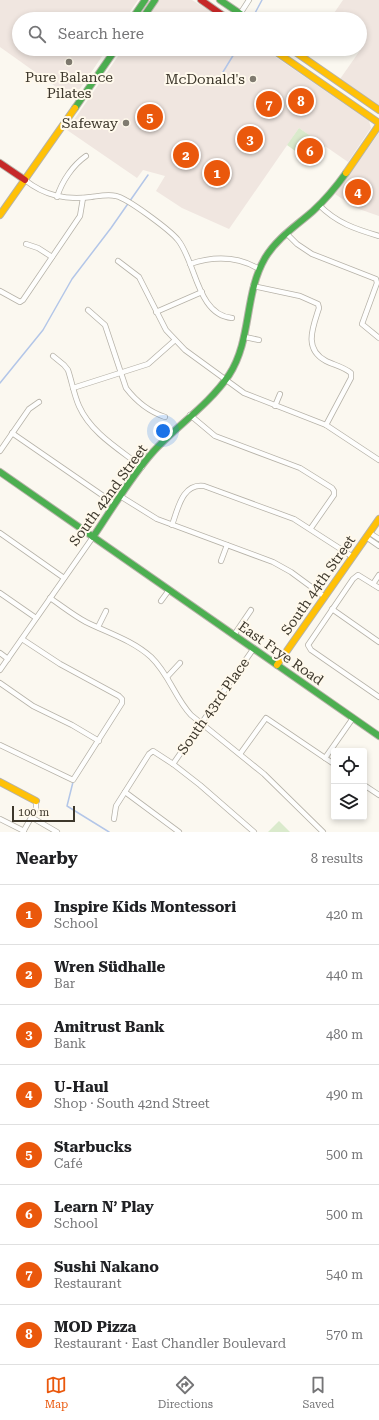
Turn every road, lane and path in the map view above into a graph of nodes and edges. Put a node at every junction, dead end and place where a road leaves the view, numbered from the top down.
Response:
1 (145, 0) edge
2 (155, 0) edge
3 (201, 0) edge
4 (220, 0) edge
5 (249, 0) edge
6 (137, 12) edge
7 (147, 12) edge
8 (218, 12) edge
9 (237, 12) edge
10 (241, 12) edge
11 (110, 56) edge
12 (282, 56) edge
13 (291, 56) edge
14 (302, 56) edge
15 (289, 61) junction
16 (379, 110) edge
17 (379, 124) edge
18 (86, 156) dead end
19 (0, 163) edge
20 (25, 180) junction
21 (57, 197) junction
22 (83, 198) junction
23 (319, 205) junction
24 (0, 216) edge
25 (286, 233) junction
26 (379, 236) edge
27 (26, 244) dead end
28 (215, 252) dead end
29 (52, 257) junction
30 (216, 258) junction
31 (118, 261) dead end
32 (190, 264) junction
33 (259, 269) junction
34 (253, 286) junction
35 (0, 291) edge
36 (202, 292) junction
37 (88, 310) dead end
38 (156, 312) junction
39 (232, 318) dead end
40 (245, 337) junction
41 (379, 338) edge
42 (259, 340) dead end
43 (174, 341) junction
44 (52, 356) dead end
45 (121, 373) junction
46 (225, 380) junction
47 (73, 388) junction
48 (280, 394) dead end
49 (39, 402) dead end
50 (275, 406) junction
51 (190, 416) junction
52 (165, 417) dead end
53 (326, 425) junction
54 (12, 433) junction
55 (0, 450) edge
56 (379, 460) edge
57 (142, 466) junction
58 (0, 472) edge
59 (120, 496) junction
60 (115, 504) junction
61 (379, 519) edge
62 (172, 525) junction
63 (311, 528) junction
64 (0, 533) edge
65 (368, 535) junction
66 (93, 537) junction
67 (379, 539) edge
68 (227, 545) junction
69 (379, 546) edge
70 (353, 557) junction
71 (221, 561) dead end
72 (379, 575) edge
73 (64, 578) junction
74 (373, 584) junction
75 (379, 588) edge
76 (169, 590) junction
77 (0, 593) edge
78 (325, 597) junction
79 (50, 598) junction
80 (161, 601) dead end
81 (332, 609) junction
82 (251, 610) dead end
83 (106, 611) dead end
84 (36, 618) junction
85 (98, 627) junction
86 (234, 635) junction
87 (22, 638) junction
88 (379, 642) edge
89 (254, 648) junction
90 (0, 653) edge
91 (8, 659) junction
92 (180, 663) dead end
93 (277, 665) junction
94 (0, 670) edge
95 (167, 677) junction
96 (0, 683) edge
97 (379, 697) edge
98 (180, 699) junction
99 (174, 702) dead end
100 (353, 718) junction
101 (202, 724) junction
102 (379, 736) edge
103 (99, 741) junction
104 (0, 745) edge
105 (240, 754) junction
106 (325, 758) junction
107 (331, 762) edge
108 (173, 764) junction
109 (0, 782) edge
110 (367, 787) edge
111 (125, 792) junction
112 (379, 795) edge
113 (36, 801) joint
114 (31, 817) junction
115 (0, 819) edge
116 (114, 819) dead end
117 (23, 831) edge
118 (57, 832) edge
119 (179, 832) edge
120 (254, 832) edge
121 (323, 832) edge

1 - 6 street
2 - 7 street
3 - 8 street
4 - 9 street
5 - 10 street
11 - 20 street
12 - 15 street
13 - 15 street
14 - 16 street
15 - 17 street
17 - 23 street, South 42nd Street
18 - 21 street
19 - 20 street
20 - 21 street
20 - 24 street
21 - 22 street
22 - 29 street
22 - 32 street
23 - 25 street, South 42nd Street
23 - 26 street
25 - 33 street, South 42nd Street
25 - 41 street
27 - 29 street
28 - 30 street
29 - 35 street
30 - 32 street
30 - 33 street
31 - 38 street
32 - 36 street
33 - 34 street, South 42nd Street
34 - 40 street, South 42nd Street
34 - 53 street
36 - 38 street
36 - 39 street
37 - 45 street
38 - 43 street
40 - 42 street
40 - 46 street, South 42nd Street
43 - 45 street
43 - 46 street
44 - 47 street
45 - 47 street
45 - 52 street
46 - 50 street
46 - 51 street, South 42nd Street
47 - 57 street
48 - 50 street
49 - 54 street
50 - 53 street
51 - 57 street, South 42nd Street
51 - 63 street
53 - 56 street
54 - 55 street
54 - 60 street
57 - 59 street, South 42nd Street
58 - 66 street, East Frye Road
59 - 60 street, South 42nd Street
59 - 62 street
60 - 66 street, South 42nd Street
61 - 65 street, South 44th Street
62 - 63 street
62 - 68 street
63 - 70 street
64 - 73 street
65 - 67 street
65 - 69 street
65 - 70 street, South 44th Street
66 - 73 street, South 42nd Street
66 - 76 street, East Frye Road
68 - 71 street
68 - 78 street
70 - 78 street, South 44th Street
72 - 74 street
73 - 79 street, South 42nd Street
74 - 75 street
74 - 81 street
76 - 80 street
76 - 86 street, East Frye Road
77 - 84 street
78 - 93 street, South 44th Street
79 - 84 street, South 42nd Street
79 - 85 street
81 - 88 street
81 - 97 street
82 - 86 street, South 43rd Place
83 - 85 street
84 - 87 street, South 42nd Street
85 - 95 street
86 - 89 street, East Frye Road
87 - 91 street, South 42nd Street
87 - 103 street
89 - 93 street, East Frye Road
89 - 101 street, South 43rd Place
90 - 91 street
91 - 94 street, South 42nd Street
92 - 95 street
93 - 100 street, East Frye Road
95 - 98 street
96 - 103 street
98 - 99 street
98 - 101 street
100 - 102 street, East Frye Road
100 - 106 street
101 - 105 street
101 - 108 street, South 43rd Place
103 - 104 street
105 - 106 street
105 - 121 street
106 - 107 street
108 - 111 street
108 - 120 street
109 - 113 street
110 - 112 street
111 - 116 street
111 - 119 street
113 - 114 street
114 - 117 street
114 - 118 street
115 - 117 street

